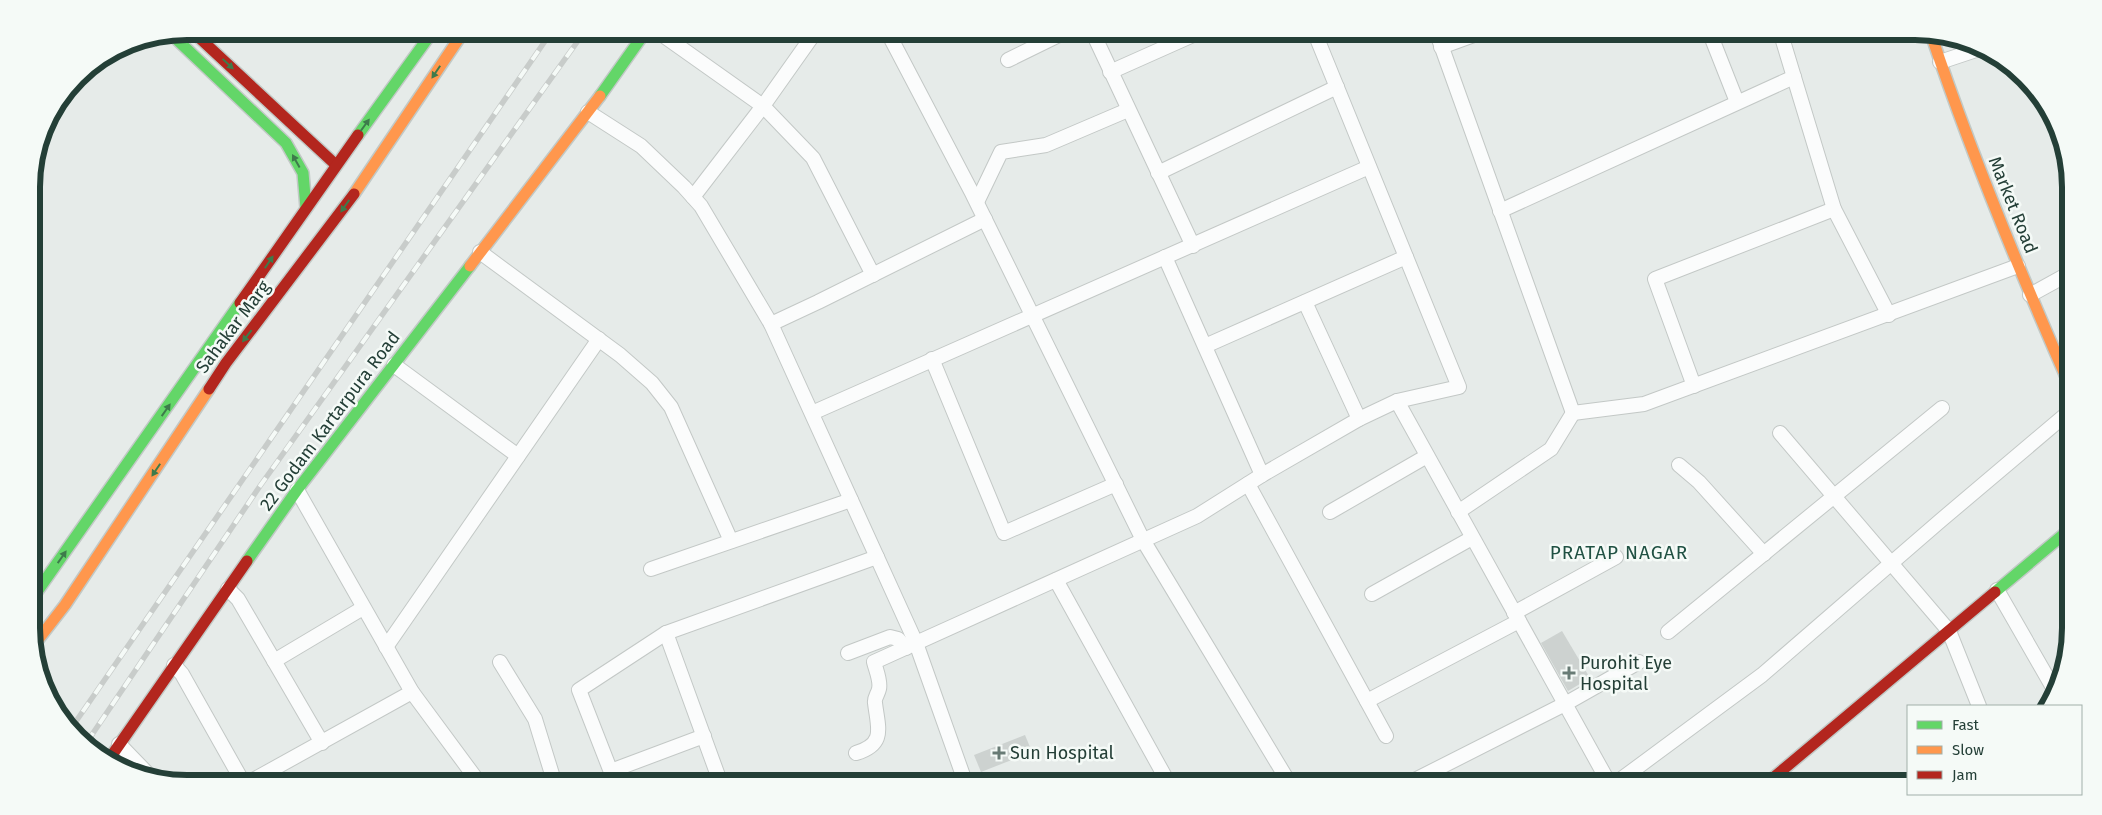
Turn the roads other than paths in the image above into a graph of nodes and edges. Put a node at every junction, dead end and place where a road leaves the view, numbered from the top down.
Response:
1 (177, 40) edge
2 (202, 40) edge
3 (426, 40) edge
4 (458, 40) edge
5 (640, 40) edge
6 (670, 40) edge
7 (810, 40) edge
8 (892, 40) edge
9 (1049, 40) edge
10 (1096, 40) edge
11 (1182, 40) edge
12 (1318, 40) edge
13 (1439, 40) edge
14 (1460, 40) edge
15 (1713, 40) edge
16 (1783, 40) edge
17 (1933, 41) edge
18 (1441, 47) junction
19 (1971, 52) edge
20 (1008, 60) dead end
21 (1940, 62) junction
22 (1110, 72) junction
23 (1794, 76) junction
24 (1337, 86) junction
25 (1737, 102) junction
26 (763, 106) junction
27 (1128, 110) junction
28 (588, 112) junction
29 (336, 165) junction
30 (1369, 167) junction
31 (1158, 173) junction
32 (693, 197) junction
33 (976, 202) junction
34 (306, 208) junction
35 (1834, 209) junction
36 (1500, 211) junction
37 (985, 219) junction
38 (1193, 246) junction
39 (480, 252) junction
40 (1165, 257) junction
41 (1406, 257) junction
42 (2018, 266) junction
43 (873, 275) junction
44 (2062, 277) edge
45 (2030, 295) junction
46 (1305, 302) junction
47 (1033, 315) junction
48 (1889, 315) junction
49 (771, 324) junction
50 (599, 339) junction
51 (1205, 346) junction
52 (932, 360) junction
53 (394, 365) junction
54 (2062, 368) edge
55 (1694, 386) junction
56 (1397, 401) junction
57 (1942, 408) dead end
58 (812, 412) junction
59 (1573, 413) junction
60 (2062, 418) edge
61 (1359, 419) junction
62 (1780, 433) dead end
63 (518, 456) junction
64 (1427, 456) junction
65 (1679, 466) dead end
66 (1262, 475) junction
67 (1116, 484) junction
68 (1248, 484) junction
69 (297, 490) junction
70 (1833, 496) junction
71 (851, 500) junction
72 (1330, 512) dead end
73 (1458, 512) junction
74 (2062, 536) edge
75 (1472, 538) junction
76 (1143, 540) junction
77 (731, 542) junction
78 (1764, 554) junction
79 (877, 557) junction
80 (1616, 557) dead end
81 (1890, 564) junction
82 (651, 569) dead end
83 (1056, 580) junction
84 (40, 588) edge
85 (228, 589) junction
86 (1998, 590) junction
87 (1372, 594) dead end
88 (363, 608) junction
89 (1516, 617) junction
90 (1949, 631) junction
91 (1668, 632) dead end
92 (666, 633) junction
93 (40, 637) edge
94 (911, 646) junction
95 (386, 648) junction
96 (848, 653) dead end
97 (274, 661) junction
98 (500, 662) dead end
99 (1640, 662) dead end
100 (174, 666) junction
101 (2051, 682) edge
102 (412, 692) junction
103 (1367, 701) junction
104 (1565, 704) junction
105 (1979, 705) edge
106 (704, 736) junction
107 (1386, 736) dead end
108 (322, 743) junction
109 (119, 744) junction
110 (856, 753) dead end
111 (112, 754) edge
112 (142, 767) edge
113 (247, 775) edge
114 (265, 775) edge
115 (473, 775) edge
116 (552, 775) edge
117 (611, 775) edge
118 (619, 775) edge
119 (718, 775) edge
120 (962, 775) edge
121 (1164, 775) edge
122 (1285, 775) edge
123 (1425, 775) edge
124 (1604, 775) edge
125 (1628, 775) edge
126 (1778, 775) edge

34 -> 1 street
2 -> 29 street
29 -> 3 street, Sahakar Marg
4 -> 93 street, Sahakar Marg
5 - 28 street, 22 Godam Kartarpura Road
6 - 26 street
7 - 26 street
8 - 33 street
9 - 20 street
10 - 22 street
11 - 22 street
12 - 24 street
13 - 18 street
14 - 18 street
15 - 25 street
16 - 23 street
17 - 21 street, Market Road
18 - 36 street
19 - 21 street
21 - 42 street, Market Road
22 - 27 street
23 - 25 street
23 - 35 street
24 - 30 street
24 - 31 street
25 - 36 street
26 - 32 street
26 - 43 street
27 - 31 street
27 - 33 street
28 - 32 street
28 - 39 street, 22 Godam Kartarpura Road
29 - 34 street, Sahakar Marg
30 - 38 street
30 - 41 street
31 - 38 street
32 - 49 street
33 - 37 street
84 -> 34 street, Sahakar Marg
35 - 48 street
35 - 55 street
36 - 59 street
37 - 43 street
37 - 47 street
38 - 40 street
39 - 50 street
39 - 53 street, 22 Godam Kartarpura Road
40 - 47 street
40 - 51 street
41 - 46 street
41 - 56 street
42 - 45 street, Market Road
42 - 48 street
43 - 49 street
44 - 45 street
45 - 54 street, Market Road
46 - 51 street
46 - 61 street
47 - 52 street
47 - 67 street
48 - 55 street
49 - 58 street
50 - 63 street
50 - 77 street
51 - 66 street
52 - 58 street
52 - 67 street
53 - 63 street
53 - 69 street, 22 Godam Kartarpura Road
55 - 59 street
56 - 61 street
56 - 64 street
57 - 70 street
58 - 71 street
59 - 73 street
60 - 81 street
61 - 66 street
62 - 70 street
63 - 95 street
64 - 72 street
64 - 73 street
65 - 78 street
66 - 68 street
67 - 76 street
68 - 76 street
68 - 103 street
69 - 85 street, 22 Godam Kartarpura Road
69 - 88 street
70 - 78 street
70 - 81 street
71 - 77 street
71 - 79 street
73 - 75 street
74 - 86 street
75 - 87 street
75 - 89 street
76 - 83 street
76 - 122 street
77 - 82 street
78 - 91 street
79 - 92 street
79 - 94 street
80 - 89 street
81 - 90 street
81 - 125 street
83 - 94 street
83 - 121 street
85 - 97 street
85 - 100 street, 22 Godam Kartarpura Road
86 - 90 street
86 - 101 street
88 - 95 street
88 - 97 street
89 - 103 street
89 - 104 street
90 - 105 street
90 - 126 street
92 - 106 street
92 - 117 street
94 - 96 street
94 - 110 street
94 - 120 street
95 - 102 street
97 - 108 street
98 - 116 street
99 - 104 street
100 - 109 street, 22 Godam Kartarpura Road
100 - 113 street
102 - 108 street
102 - 115 street
103 - 107 street
104 - 123 street
104 - 124 street
106 - 118 street
106 - 119 street
108 - 114 street
109 - 111 street, 22 Godam Kartarpura Road
109 - 112 street

